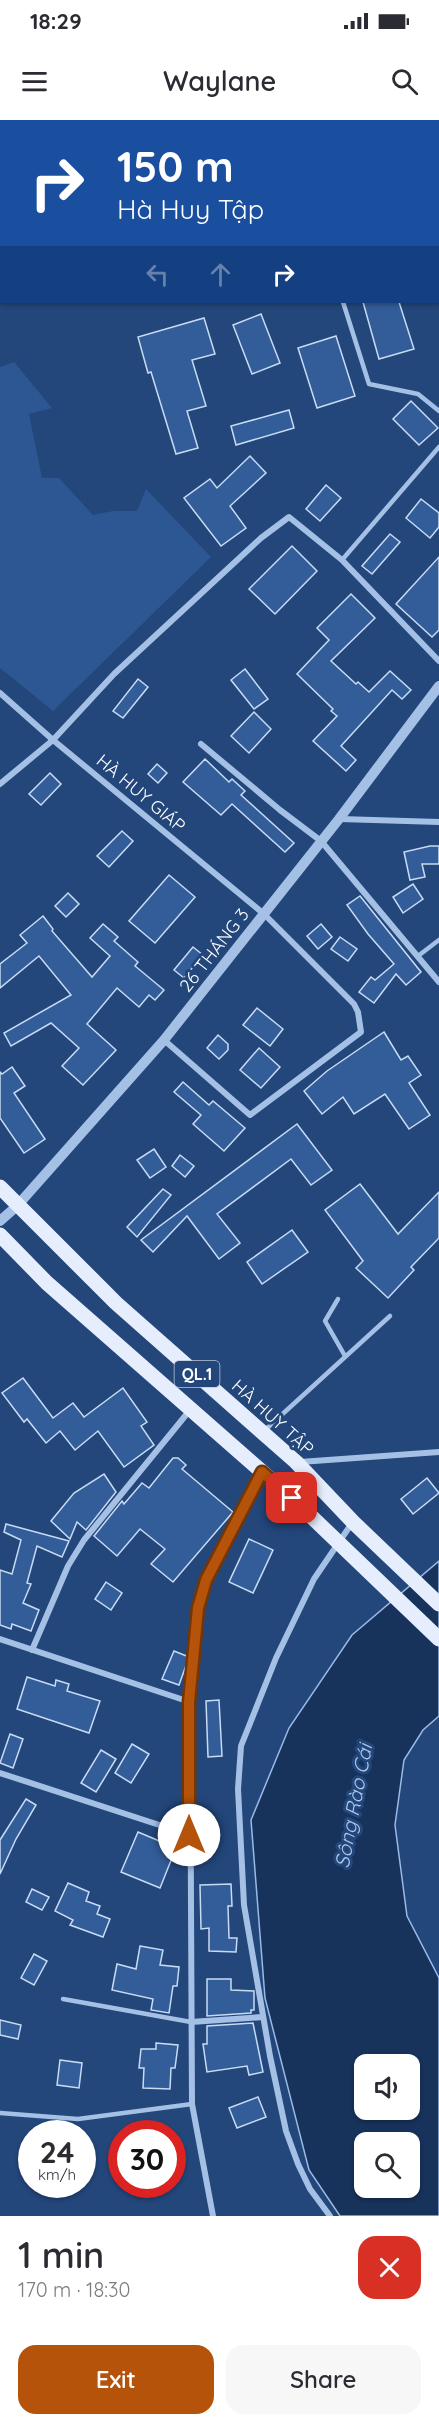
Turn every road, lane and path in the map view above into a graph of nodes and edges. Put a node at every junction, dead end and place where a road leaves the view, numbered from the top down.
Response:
1 (343, 303) edge
2 (439, 411) edge
3 (439, 447) edge
4 (342, 561) junction
5 (439, 662) edge
6 (439, 687) edge
7 (0, 693) edge
8 (53, 740) junction
9 (201, 744) dead end
10 (0, 784) edge
11 (339, 819) junction
12 (439, 822) edge
13 (321, 841) junction
14 (264, 914) junction
15 (439, 940) edge
16 (417, 956) junction
17 (439, 982) edge
18 (164, 1040) junction
19 (0, 1187) edge
20 (17, 1206) junction
21 (0, 1221) edge
22 (0, 1235) edge
23 (338, 1299) dead end
24 (390, 1316) dead end
25 (345, 1356) junction
26 (190, 1410) junction
27 (263, 1432) junction
28 (439, 1452) edge
29 (296, 1462) junction
30 (262, 1472) junction
31 (353, 1522) junction
32 (339, 1543) junction
33 (439, 1604) edge
34 (0, 1639) edge
35 (439, 1639) edge
36 (32, 1650) junction
37 (189, 1702) junction
38 (0, 1773) edge
39 (189, 1835) junction
40 (63, 1999) dead end
41 (263, 2017) junction
42 (191, 2022) junction
43 (192, 2104) junction
44 (0, 2113) edge
45 (213, 2216) edge
46 (330, 2216) edge

1 - 2 lane
3 - 4 lane
4 - 5 street
4 - 8 street
6 - 11 street, 26 THÁNG 3
7 - 8 street, HÀ HUY GIÁP
8 - 10 street
8 - 14 street, HÀ HUY GIÁP
9 - 13 street
11 - 12 street
11 - 13 street, 26 THÁNG 3
13 - 14 street, 26 THÁNG 3
13 - 16 street
14 - 18 street, 26 THÁNG 3
14 - 18 street, HÀ HUY GIÁP
15 - 16 lane
16 - 17 street
18 - 20 street, 26 THÁNG 3
19 - 20 main road, HÀ HUY TẬP / QL.1
20 - 21 street, 26 THÁNG 3
20 - 27 main road, HÀ HUY TẬP / QL.1
22 - 26 main road, QL.1
23 - 25 lane
24 - 25 lane
25 - 27 lane
26 - 30 main road, QL.1
26 - 36 street
27 - 29 main road, HÀ HUY TẬP / QL.1
28 - 29 street
29 - 31 main road, HÀ HUY TẬP / QL.1
30 - 32 main road, QL.1
30 - 37 street
31 - 32 street
31 - 33 main road, HÀ HUY TẬP / QL.1
32 - 35 main road, QL.1
32 - 41 street
34 - 36 street
36 - 37 street
37 - 39 street
38 - 39 street
39 - 42 street
40 - 42 lane
41 - 42 street
41 - 46 street
42 - 43 street
43 - 44 lane
43 - 45 street

